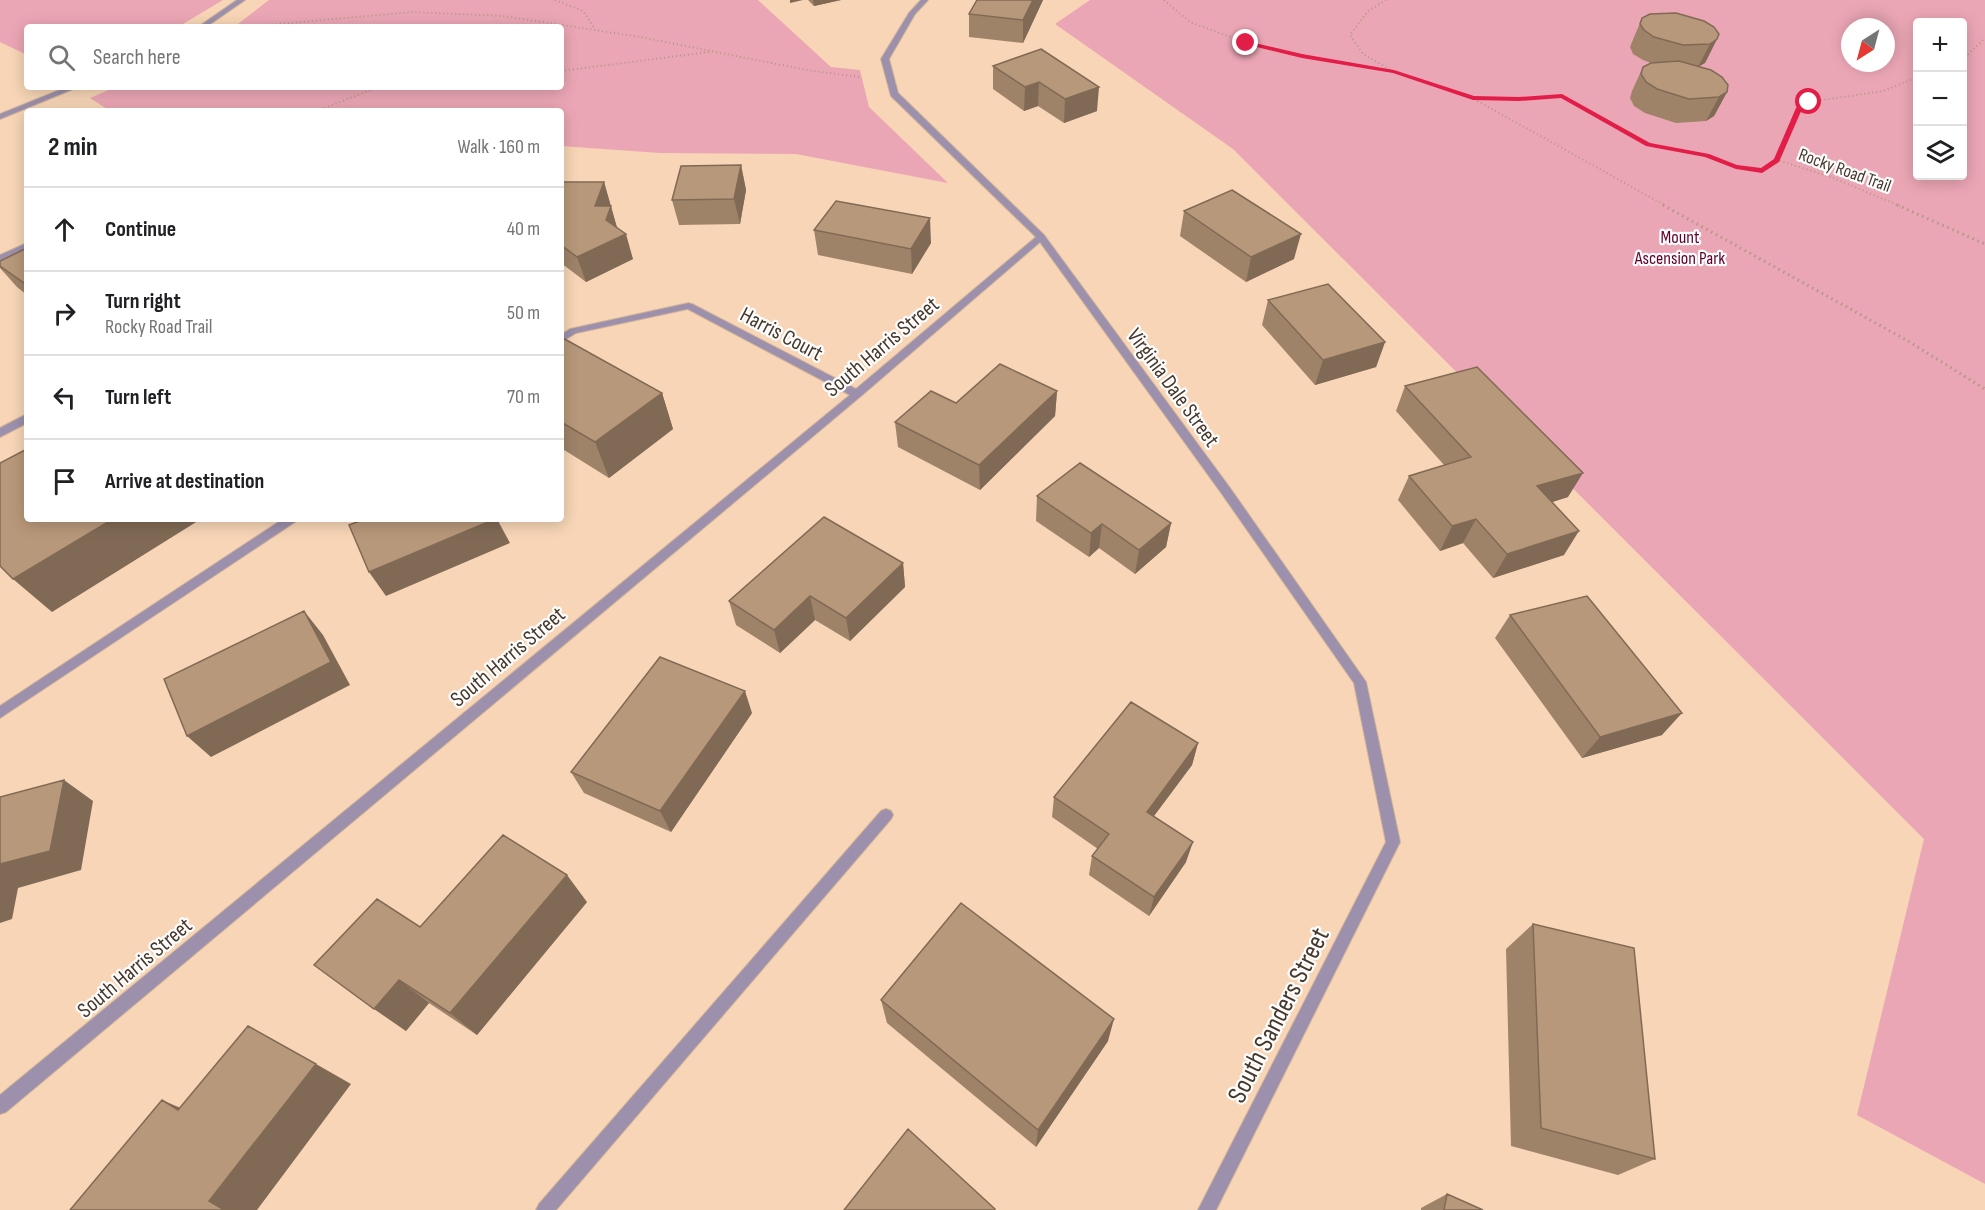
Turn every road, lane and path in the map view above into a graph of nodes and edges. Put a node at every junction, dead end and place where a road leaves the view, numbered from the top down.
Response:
1 (242, 0) edge
2 (555, 0) edge
3 (925, 0) edge
4 (1164, 0) edge
5 (1386, 0) edge
6 (206, 24) edge
7 (282, 24) edge
8 (556, 24) edge
9 (564, 25) edge
10 (596, 30) junction
11 (1985, 38) edge
12 (716, 52) junction
13 (1967, 55) edge
14 (564, 71) edge
15 (1394, 72) junction
16 (1913, 79) edge
17 (891, 81) junction
18 (67, 90) edge
19 (370, 90) edge
20 (1473, 98) junction
21 (325, 108) edge
22 (0, 117) edge
23 (1777, 160) junction
24 (1041, 237) junction
25 (1985, 244) edge
26 (24, 247) edge
27 (0, 258) edge
28 (564, 337) edge
29 (1985, 389) edge
30 (857, 394) junction
31 (24, 420) edge
32 (0, 433) edge
33 (286, 522) edge
34 (0, 713) edge
35 (886, 815) dead end
36 (1394, 842) joint
37 (0, 1106) edge
38 (545, 1210) edge
39 (1207, 1210) edge

1 - 6 street
2 - 10 path
3 - 17 street, Virginia Dale Street
4 - 15 path
5 - 15 path
7 - 8 path
9 - 10 path
10 - 12 path
11 - 13 path
12 - 14 path
12 - 17 path
15 - 20 path
16 - 23 path
17 - 24 street, Virginia Dale Street
18 - 22 street
19 - 21 path
20 - 23 path, Rocky Road Trail
20 - 29 path
23 - 25 path, Rocky Road Trail
24 - 30 street, South Harris Street
24 - 36 street, Virginia Dale Street
26 - 27 street
28 - 30 street, Harris Court
30 - 37 street, South Harris Street
31 - 32 street
33 - 34 street
35 - 38 street
36 - 39 street, South Sanders Street

